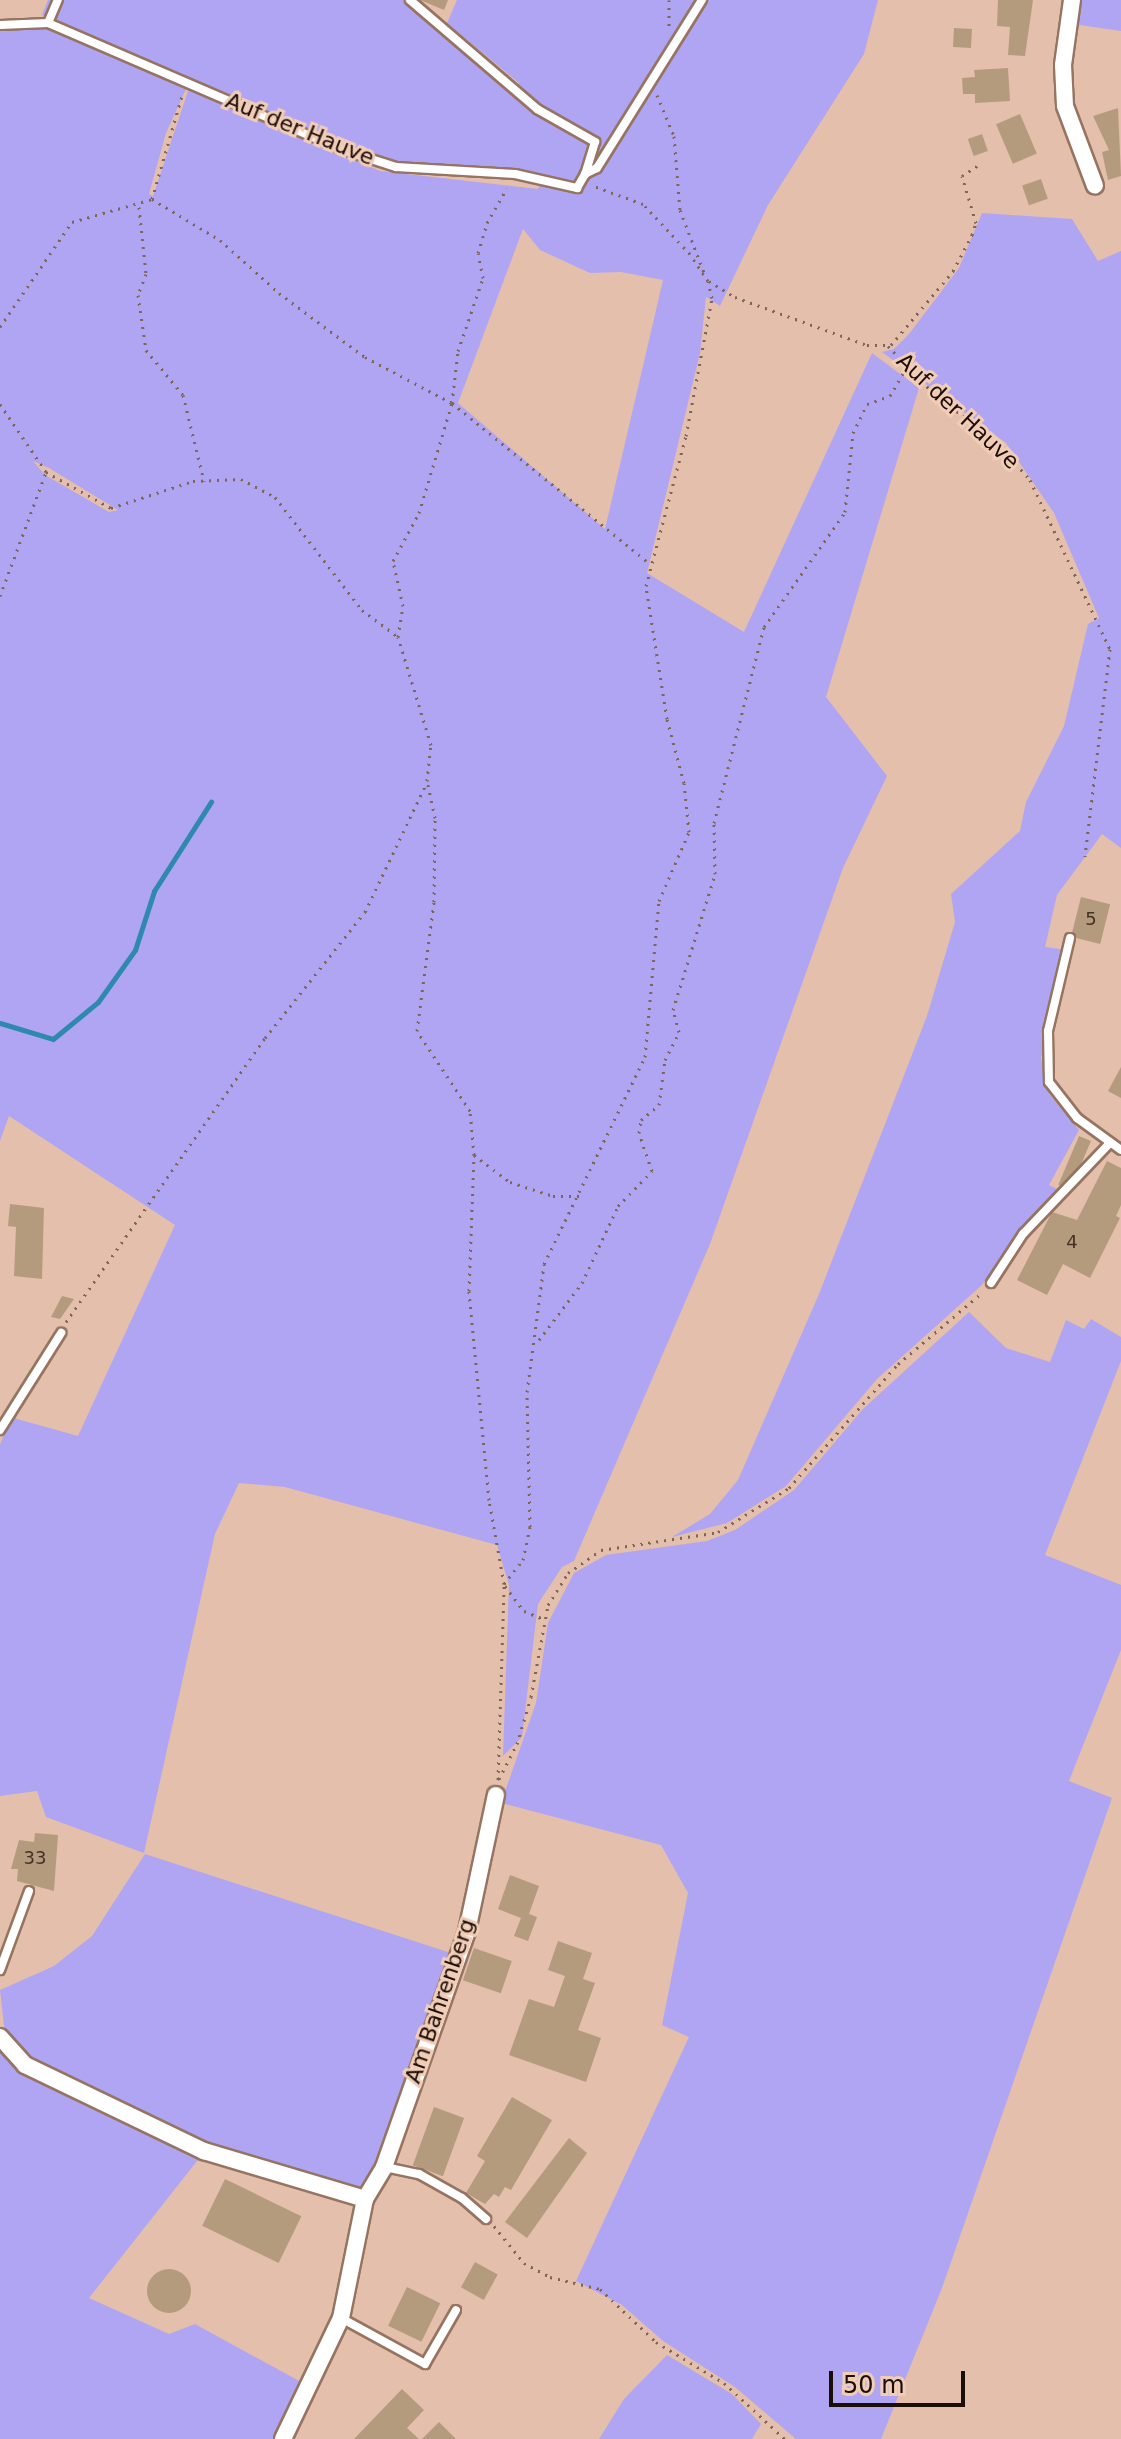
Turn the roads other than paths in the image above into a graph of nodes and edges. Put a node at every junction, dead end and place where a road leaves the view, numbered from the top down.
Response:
1 (58, 0) edge
2 (410, 0) edge
3 (702, 0) edge
4 (1072, 0) edge
5 (48, 23) junction
6 (0, 25) edge
7 (585, 174) junction
8 (1095, 186) dead end
9 (1070, 938) dead end
10 (1108, 1145) junction
11 (1121, 1150) edge
12 (991, 1283) road end
13 (61, 1333) road end
14 (0, 1430) edge
15 (496, 1795) dead end
16 (29, 1891) dead end
17 (0, 1970) edge
18 (0, 2037) edge
19 (384, 2167) junction
20 (365, 2199) junction
21 (486, 2219) road end
22 (456, 2310) dead end
23 (341, 2318) junction
24 (283, 2439) edge

1 - 5 lane
2 - 7 lane
3 - 7 lane
4 - 8 street
5 - 6 lane, Auf der Hauve
5 - 7 lane, Auf der Hauve
9 - 10 lane
10 - 11 lane
10 - 12 lane
13 - 14 lane
15 - 19 street, Am Bahrenberg
16 - 17 lane
18 - 20 street
19 - 20 street, Am Bahrenberg
19 - 21 lane
20 - 23 street, Am Bahrenberg
22 - 23 lane
23 - 24 street, Am Bahrenberg

